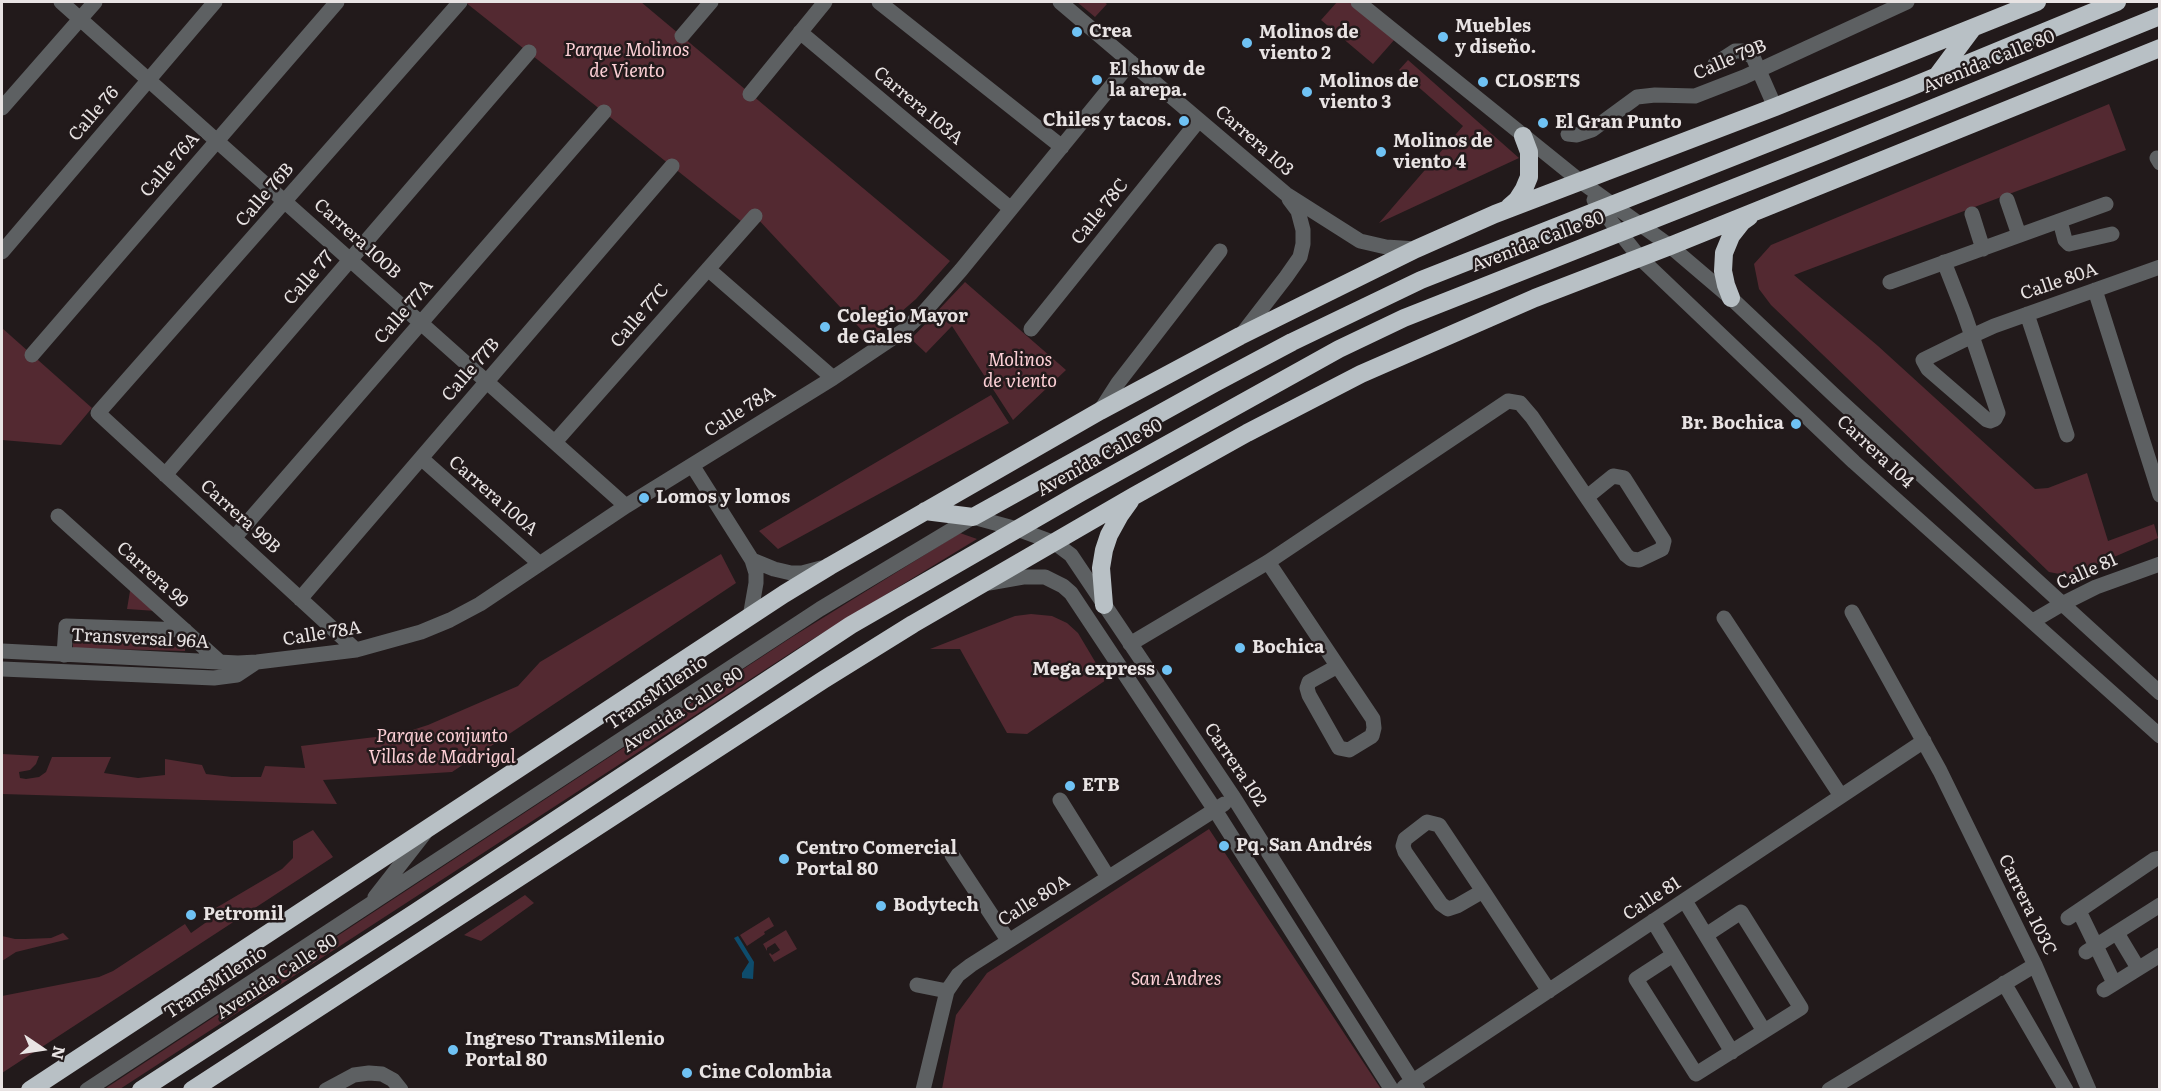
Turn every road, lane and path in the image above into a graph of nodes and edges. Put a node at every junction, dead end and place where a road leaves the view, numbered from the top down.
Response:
1 (62, 2) edge
2 (95, 2) edge
3 (215, 2) edge
4 (337, 2) edge
5 (460, 2) edge
6 (711, 2) edge
7 (825, 2) edge
8 (879, 2) edge
9 (1060, 2) edge
10 (1358, 2) edge
11 (1907, 2) edge
12 (2037, 2) edge
13 (2116, 2) edge
14 (2160, 16) edge
15 (80, 18) junction
16 (1972, 29) junction
17 (800, 33) junction
18 (682, 36) dead end
19 (2160, 48) edge
20 (529, 52) dead end
21 (1131, 62) junction
22 (1715, 64) dead end
23 (1759, 70) junction
24 (1937, 76) junction
25 (149, 80) junction
26 (750, 94) dead end
27 (1775, 107) junction
28 (2, 108) edge
29 (604, 112) dead end
30 (1199, 120) junction
31 (1568, 134) dead end
32 (1522, 136) junction
33 (217, 140) junction
34 (1062, 147) junction
35 (672, 166) dead end
36 (1580, 181) junction
37 (1286, 194) junction
38 (2007, 200) dead end
39 (285, 201) junction
40 (2106, 204) dead end
41 (1606, 206) junction
42 (1011, 209) junction
43 (1757, 211) junction
44 (1495, 214) junction
45 (1972, 214) dead end
46 (755, 216) dead end
47 (2060, 221) junction
48 (1641, 224) junction
49 (1620, 233) junction
50 (2112, 234) dead end
51 (2019, 235) junction
52 (1670, 246) junction
53 (1416, 249) junction
54 (1983, 249) junction
55 (2, 252) edge
56 (1220, 252) dead end
57 (1640, 258) junction
58 (351, 260) junction
59 (1944, 262) junction
60 (2160, 267) edge
61 (708, 268) junction
62 (1890, 282) dead end
63 (2095, 290) junction
64 (1731, 297) junction
65 (2027, 314) junction
66 (421, 322) junction
67 (1031, 329) dead end
68 (1240, 336) junction
69 (1972, 336) junction
70 (32, 355) dead end
71 (833, 378) junction
72 (487, 382) junction
73 (1100, 411) junction
74 (98, 413) joint
75 (2067, 435) dead end
76 (555, 442) junction
77 (421, 459) junction
78 (692, 465) junction
79 (165, 475) junction
80 (2160, 495) edge
81 (1134, 496) junction
82 (1587, 497) junction
83 (627, 506) junction
84 (925, 511) junction
85 (58, 516) dead end
86 (973, 517) junction
87 (1017, 529) junction
88 (234, 538) junction
89 (1055, 543) junction
90 (752, 560) junction
91 (1268, 562) junction
92 (540, 564) junction
93 (2160, 564) edge
94 (830, 566) junction
95 (980, 585) junction
96 (300, 599) junction
97 (2062, 604) junction
98 (1104, 605) junction
99 (1852, 612) dead end
100 (750, 617) junction
101 (1724, 618) dead end
102 (2033, 621) junction
103 (185, 630) junction
104 (1130, 644) junction
105 (356, 650) junction
106 (2, 651) edge
107 (64, 655) junction
108 (277, 660) joint
109 (220, 662) junction
110 (257, 662) junction
111 (1336, 667) junction
112 (2, 669) edge
113 (2160, 693) edge
114 (2160, 736) edge
115 (1924, 741) junction
116 (1841, 796) junction
117 (1234, 798) junction
118 (1060, 800) dead end
119 (1215, 810) junction
120 (431, 826) junction
121 (952, 855) dead end
122 (2160, 858) edge
123 (1108, 878) junction
124 (1483, 891) junction
125 (1686, 901) junction
126 (2159, 906) edge
127 (366, 908) junction
128 (1653, 921) junction
129 (2116, 933) junction
130 (1706, 935) junction
131 (1008, 940) junction
132 (2091, 949) junction
133 (1673, 955) junction
134 (2160, 955) edge
135 (2035, 965) junction
136 (2138, 968) junction
137 (2004, 983) junction
138 (916, 985) dead end
139 (947, 991) junction
140 (1549, 991) junction
141 (1764, 1031) junction
142 (1732, 1052) junction
143 (228, 1066) junction
144 (1410, 1087) edge
145 (30, 1089) edge
146 (87, 1089) edge
147 (141, 1089) edge
148 (192, 1089) edge
149 (208, 1089) edge
150 (326, 1089) edge
151 (401, 1089) edge
152 (923, 1089) edge
153 (1392, 1089) edge
154 (1829, 1089) edge
155 (2066, 1089) edge
156 (2089, 1089) edge

1 - 15 street, Carrera 100B
2 - 15 street
3 - 25 street, Calle 76
4 - 33 street, Calle 76A
5 - 39 street, Calle 76B
6 - 18 street
7 - 17 street
8 - 34 street
9 - 21 street, Carrera 103
10 - 32 street, Carrera 104
11 - 23 street, Calle 79B
12 - 16 highway, Avenida Calle 80
13 - 24 highway, Avenida Calle 80
14 - 48 highway, Avenida Calle 80
15 - 25 street, Carrera 100B
15 - 28 street
16 - 24 highway
16 - 27 highway, Avenida Calle 80
17 - 26 street
17 - 42 street, Carrera 103A
19 - 43 highway
20 - 58 street, Calle 77
21 - 30 street, Carrera 103
21 - 34 street, Calle 78A
22 - 23 street
23 - 27 street
23 - 31 street, Calle 79B
24 - 41 highway, Avenida Calle 80
25 - 33 street, Carrera 100B
25 - 55 street, Calle 76
27 - 36 highway, Avenida Calle 80
29 - 66 street, Calle 77A
30 - 37 street, Carrera 103
30 - 67 street, Calle 78C
32 - 36 street, Carrera 104
32 - 44 highway
33 - 39 street, Carrera 100B
33 - 70 street, Calle 76A
34 - 42 street, Calle 78A
35 - 72 street, Calle 77B
36 - 41 street, Carrera 104
36 - 44 highway, Avenida Calle 80
37 - 53 street, Carrera 103
37 - 68 street, Carrera 103
38 - 51 street
39 - 58 street, Carrera 100B
39 - 74 street, Calle 76B
40 - 47 street
41 - 48 street, Carrera 104
41 - 49 street, Carrera 104
41 - 86 highway, Avenida Calle 80
42 - 71 street, Calle 78A
43 - 52 highway
43 - 64 highway
44 - 53 highway, Avenida Calle 80
45 - 54 street
46 - 61 street, Calle 77C
47 - 50 street
47 - 51 street
48 - 49 highway, Avenida Calle 80
48 - 52 street, Carrera 104
49 - 57 street, Carrera 104
49 - 87 highway, Avenida Calle 80
51 - 54 street
52 - 57 highway
52 - 64 street, Carrera 104
53 - 68 highway, Avenida Calle 80
54 - 59 street
56 - 73 street
57 - 81 highway
57 - 102 street, Carrera 104
58 - 66 street, Carrera 100B
58 - 79 street, Calle 77
59 - 62 street
59 - 69 street
60 - 63 street, Calle 80A
61 - 71 street
61 - 76 street, Calle 77C
63 - 65 street, Calle 80A
63 - 80 street
64 - 97 street, Carrera 104
65 - 69 street, Calle 80A
65 - 75 street
66 - 72 street, Carrera 100B
66 - 88 street, Calle 77A
68 - 73 highway, Avenida Calle 80
69 - 69 street, Calle 80A
71 - 78 street, Calle 78A
72 - 76 street, Carrera 100B
72 - 77 street, Calle 77B
73 - 84 highway, Avenida Calle 80
74 - 79 street, Carrera 99B
76 - 83 street, Carrera 100B
77 - 92 street, Carrera 100A
77 - 96 street, Calle 77B
78 - 83 street, Calle 78A
78 - 90 street
79 - 88 street, Carrera 99B
81 - 89 highway
81 - 98 highway
82 - 82 street
82 - 91 street
83 - 92 street, Calle 78A
84 - 86 highway
84 - 94 highway, Avenida Calle 80
85 - 103 street, Carrera 99
86 - 87 street, Carrera 102
86 - 127 street, TransMilenio
87 - 89 street, Carrera 102
87 - 147 highway, Avenida Calle 80
88 - 96 street, Carrera 99B
89 - 95 highway
89 - 98 street, Carrera 102
90 - 94 street
90 - 100 street
91 - 104 street
91 - 111 street
92 - 105 street, Calle 78A
93 - 97 street, Calle 81
94 - 100 highway, Avenida Calle 80
95 - 119 street
95 - 143 highway
96 - 105 street, Carrera 99B
97 - 102 street, Calle 81
97 - 113 street, Carrera 104
98 - 104 street, Carrera 102
99 - 115 street, Carrera 103C
100 - 120 highway, Avenida Calle 80
101 - 116 street
102 - 114 street, Carrera 104
103 - 107 street
103 - 109 street, Carrera 99
104 - 117 street, Carrera 102
105 - 108 street, Calle 78A
106 - 107 street, Transversal 96A
107 - 109 street, Transversal 96A
108 - 110 street, Transversal 96A
109 - 110 street, Transversal 96A
110 - 112 street
111 - 111 street
115 - 116 street, Calle 81
115 - 135 street, Carrera 103C
116 - 125 street, Calle 81
117 - 119 street, Calle 80A
117 - 144 street, Carrera 102
118 - 123 street
119 - 123 street, Calle 80A
119 - 153 street
120 - 127 street, TransMilenio
120 - 145 highway, Avenida Calle 80
121 - 131 street
122 - 132 street
123 - 131 street, Calle 80A
124 - 124 street
124 - 140 street
125 - 128 street, Calle 81
125 - 130 street
126 - 129 street
127 - 146 street, TransMilenio
128 - 133 street
128 - 140 street, Calle 81
129 - 132 street
129 - 136 street
130 - 141 street
130 - 141 street
131 - 139 street, Calle 80A
132 - 136 street
133 - 142 street
133 - 142 street
134 - 136 street
135 - 137 street
135 - 156 street, Carrera 103C
137 - 154 street
137 - 155 street
138 - 139 street
139 - 152 street, Calle 80A
140 - 144 street, Calle 81
141 - 142 street
143 - 148 highway
143 - 149 street
150 - 151 street

